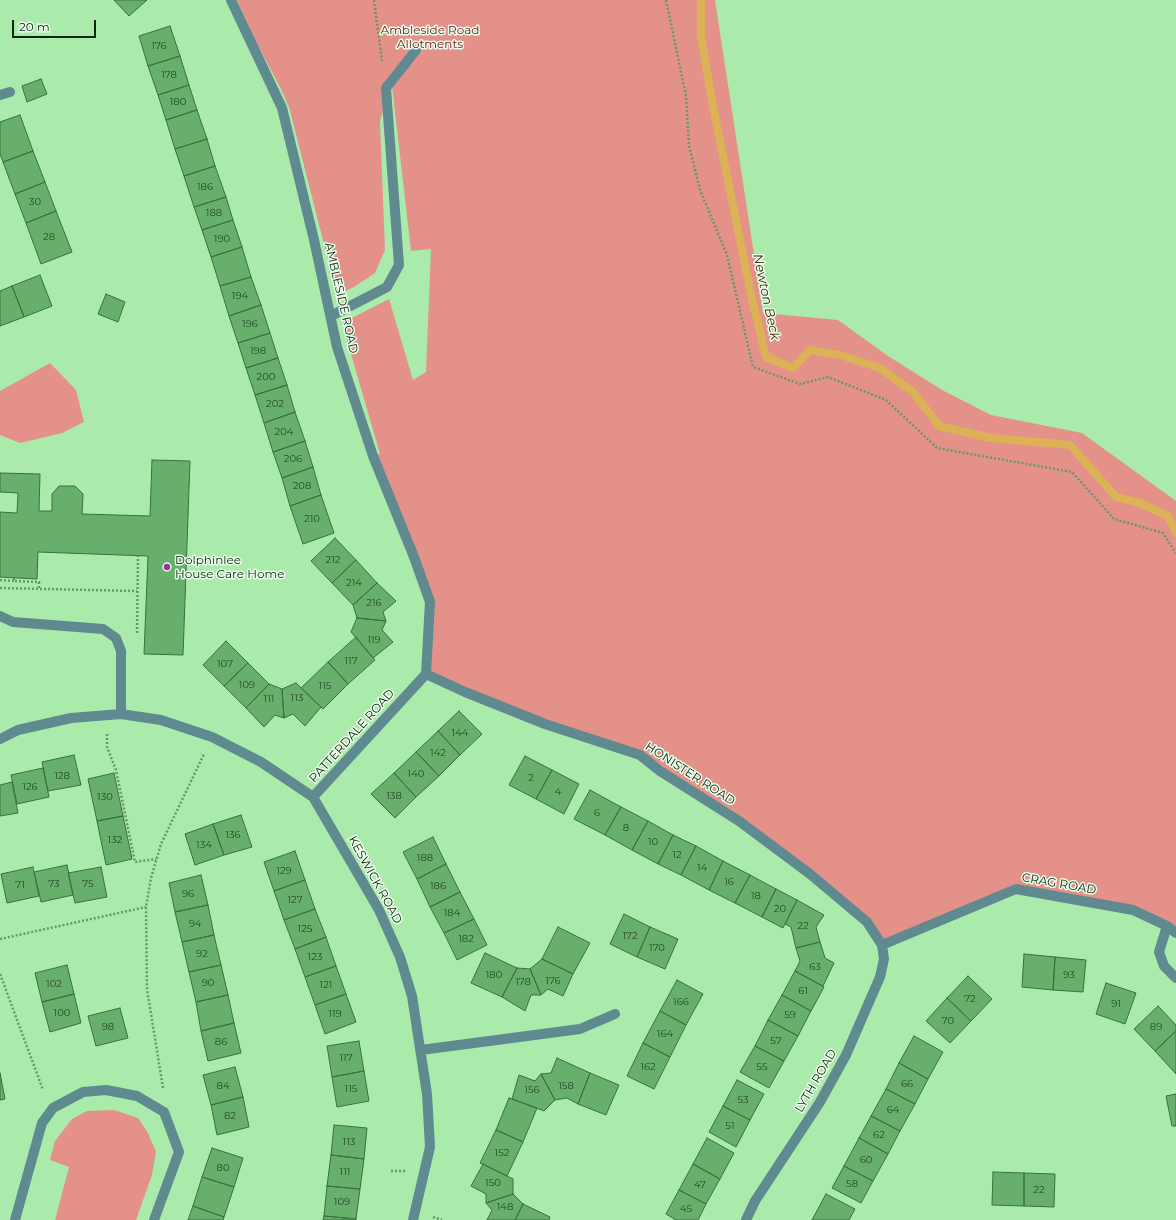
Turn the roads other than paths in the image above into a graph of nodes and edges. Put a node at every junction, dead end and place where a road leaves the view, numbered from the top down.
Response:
1 (231, 0) edge
2 (416, 50) dead end
3 (330, 316) junction
4 (0, 616) edge
5 (426, 674) junction
6 (121, 714) junction
7 (0, 738) edge
8 (313, 797) junction
9 (1167, 926) junction
10 (1176, 933) edge
11 (882, 945) junction
12 (1176, 978) edge
13 (614, 1014) dead end
14 (421, 1050) junction
15 (15, 1220) edge
16 (154, 1220) edge
17 (413, 1220) edge
18 (746, 1220) edge

1 - 3 street, AMBLESIDE ROAD
2 - 3 street
3 - 5 street, AMBLESIDE ROAD
4 - 6 street
5 - 8 street, PATTERDALE ROAD
5 - 11 street, HONISTER ROAD
6 - 7 street, PATTERDALE ROAD
6 - 8 street, PATTERDALE ROAD
8 - 14 street, KESWICK ROAD
9 - 10 street, CRAG ROAD
9 - 11 street, CRAG ROAD
9 - 12 street
11 - 18 street, LYTH ROAD
13 - 14 street
14 - 17 street, KESWICK ROAD
15 - 16 street

